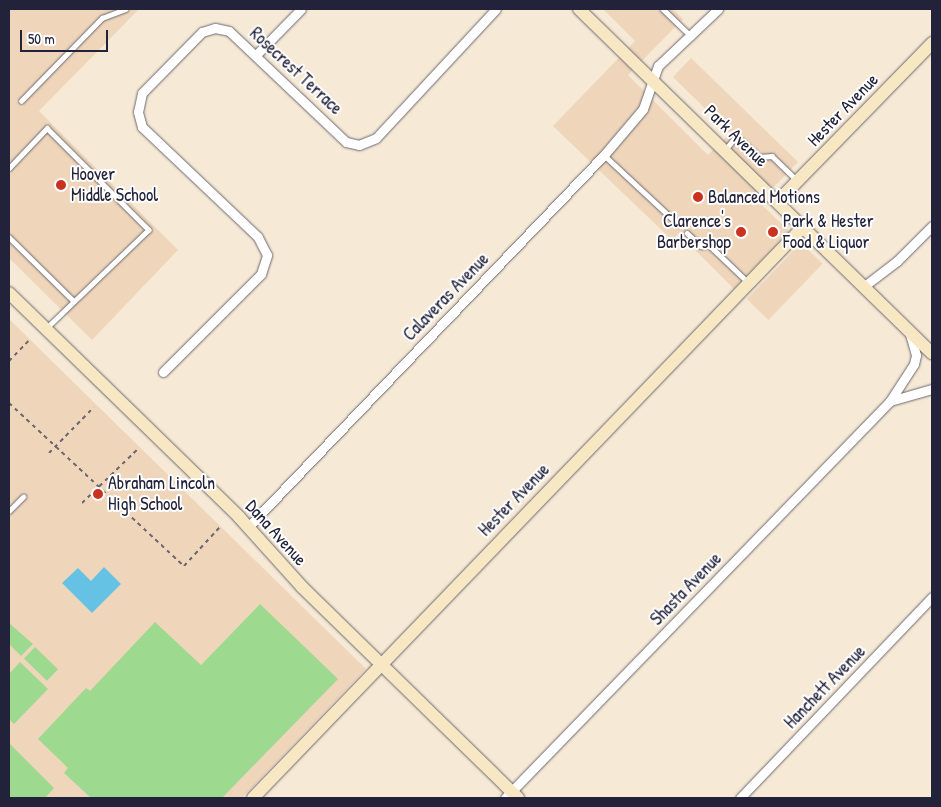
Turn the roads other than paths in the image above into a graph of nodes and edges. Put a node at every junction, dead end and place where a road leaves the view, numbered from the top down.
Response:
1 (124, 9) edge
2 (301, 9) edge
3 (496, 9) edge
4 (579, 9) edge
5 (663, 9) edge
6 (718, 9) edge
7 (690, 35) junction
8 (932, 43) edge
9 (256, 55) junction
10 (654, 81) junction
11 (21, 101) dead end
12 (725, 150) junction
13 (604, 155) junction
14 (9, 168) edge
15 (798, 181) junction
16 (778, 201) junction
17 (678, 224) dead end
18 (932, 226) edge
19 (803, 227) junction
20 (687, 232) dead end
21 (9, 237) edge
22 (748, 283) junction
23 (863, 288) junction
24 (9, 292) edge
25 (74, 301) junction
26 (46, 330) junction
27 (909, 331) junction
28 (932, 353) edge
29 (163, 372) dead end
30 (932, 389) edge
31 (890, 401) junction
32 (23, 497) dead end
33 (9, 511) edge
34 (248, 527) junction
35 (932, 597) edge
36 (380, 665) junction
37 (512, 796) edge
38 (253, 798) edge
39 (740, 798) edge

1 - 11 lane
2 - 9 street
3 - 9 street, Rosecrest Terrace
4 - 10 street, Park Avenue
5 - 7 lane
6 - 7 street, Calaveras Avenue
7 - 10 street, Calaveras Avenue
8 - 15 street, Hester Avenue
9 - 29 street, Rosecrest Terrace
10 - 12 street, Park Avenue
10 - 13 street, Calaveras Avenue
12 - 15 lane
12 - 16 street, Park Avenue
13 - 17 lane
13 - 34 street, Calaveras Avenue
14 - 25 lane
15 - 16 street, Hester Avenue
16 - 19 street, Park Avenue
18 - 23 street
19 - 22 street, Hester Avenue
19 - 23 street, Park Avenue
20 - 22 lane
21 - 25 lane
22 - 36 street, Hester Avenue
23 - 27 street, Park Avenue
24 - 26 street, Dana Avenue
25 - 26 lane
26 - 34 street, Dana Avenue
27 - 28 street, Park Avenue
27 - 31 street, Shasta Avenue
30 - 31 street
31 - 37 street, Shasta Avenue
32 - 33 lane
34 - 36 street, Dana Avenue
35 - 39 street, Hanchett Avenue
36 - 37 street, Dana Avenue
36 - 38 street, Hester Avenue

